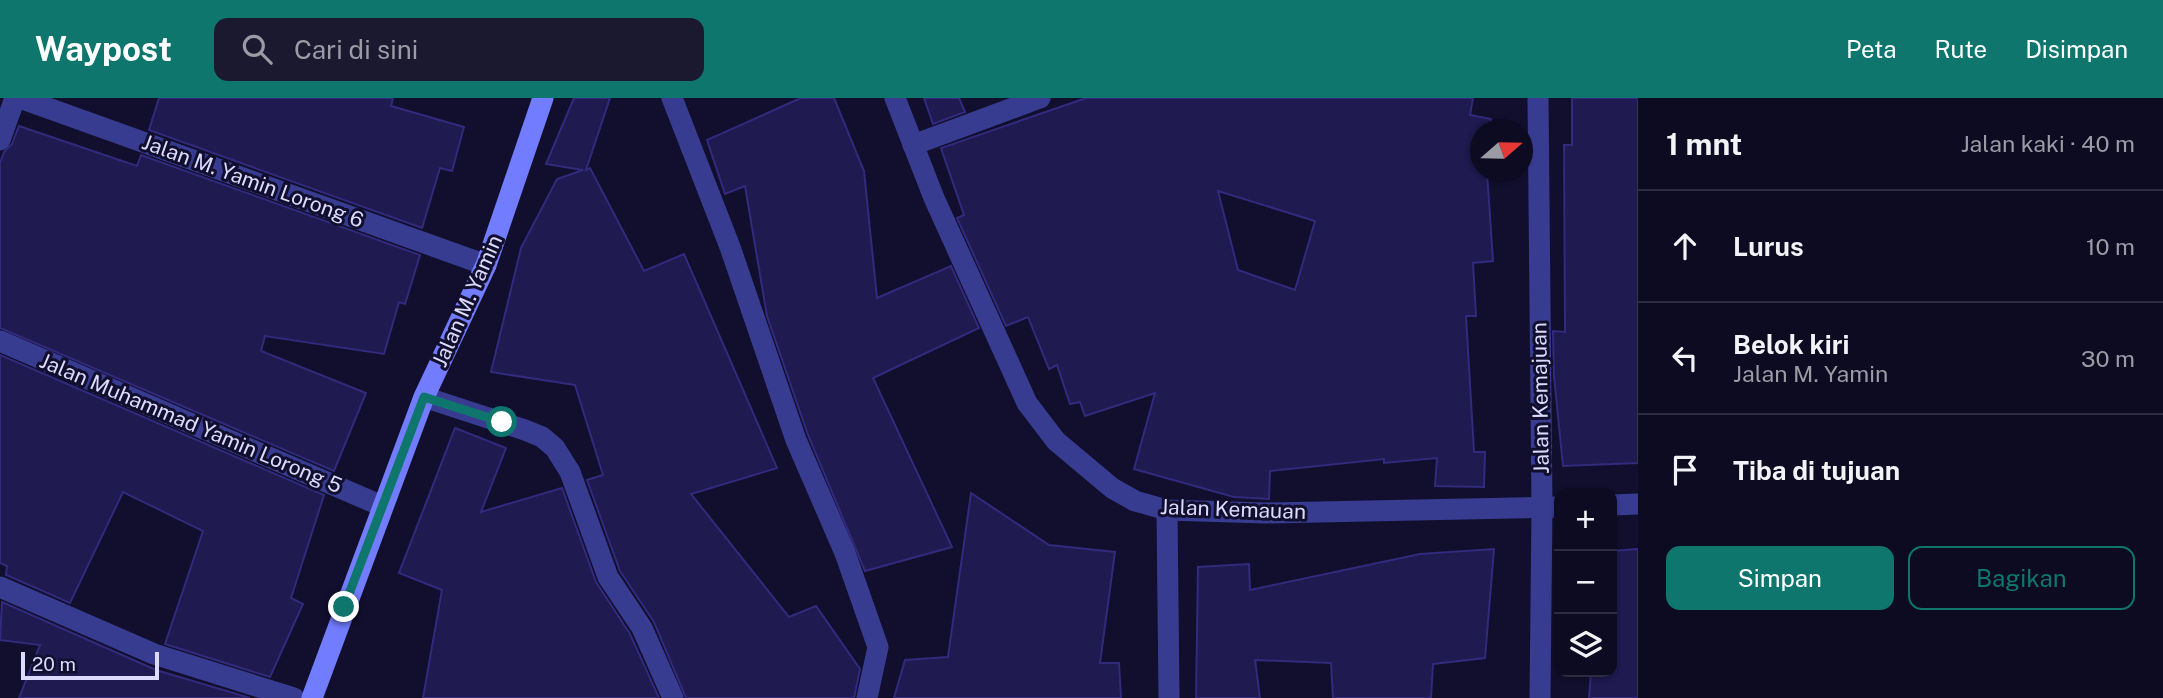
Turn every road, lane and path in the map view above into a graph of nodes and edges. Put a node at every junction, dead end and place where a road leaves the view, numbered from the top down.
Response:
1 (18, 98) edge
2 (543, 98) edge
3 (672, 98) edge
4 (895, 98) edge
5 (1040, 98) edge
6 (1538, 98) edge
7 (0, 140) edge
8 (914, 145) junction
9 (486, 265) junction
10 (0, 341) edge
11 (424, 397) junction
12 (1638, 504) edge
13 (1617, 505) edge
14 (382, 506) junction
15 (1551, 508) edge
16 (1167, 510) junction
17 (0, 587) edge
18 (294, 698) edge
19 (312, 698) edge
20 (673, 698) edge
21 (867, 698) edge
22 (1170, 698) edge
23 (1540, 698) edge

1 - 7 street
1 - 9 street, Jalan M. Yamin Lorong 6
2 - 9 street, Jalan M. Yamin
3 - 21 street
4 - 8 street, Jalan Kemauan
5 - 8 street
6 - 15 street, Jalan Kemajuan
8 - 16 street, Jalan Kemauan
9 - 11 street, Jalan M. Yamin
10 - 14 street, Jalan Muhammad Yamin Lorong 5
11 - 14 street, Jalan M. Yamin
11 - 20 street
12 - 13 street
14 - 19 street, Jalan M. Yamin
15 - 16 street, Jalan Kemauan
15 - 23 street, Jalan Kemajuan
16 - 22 street
17 - 18 street

